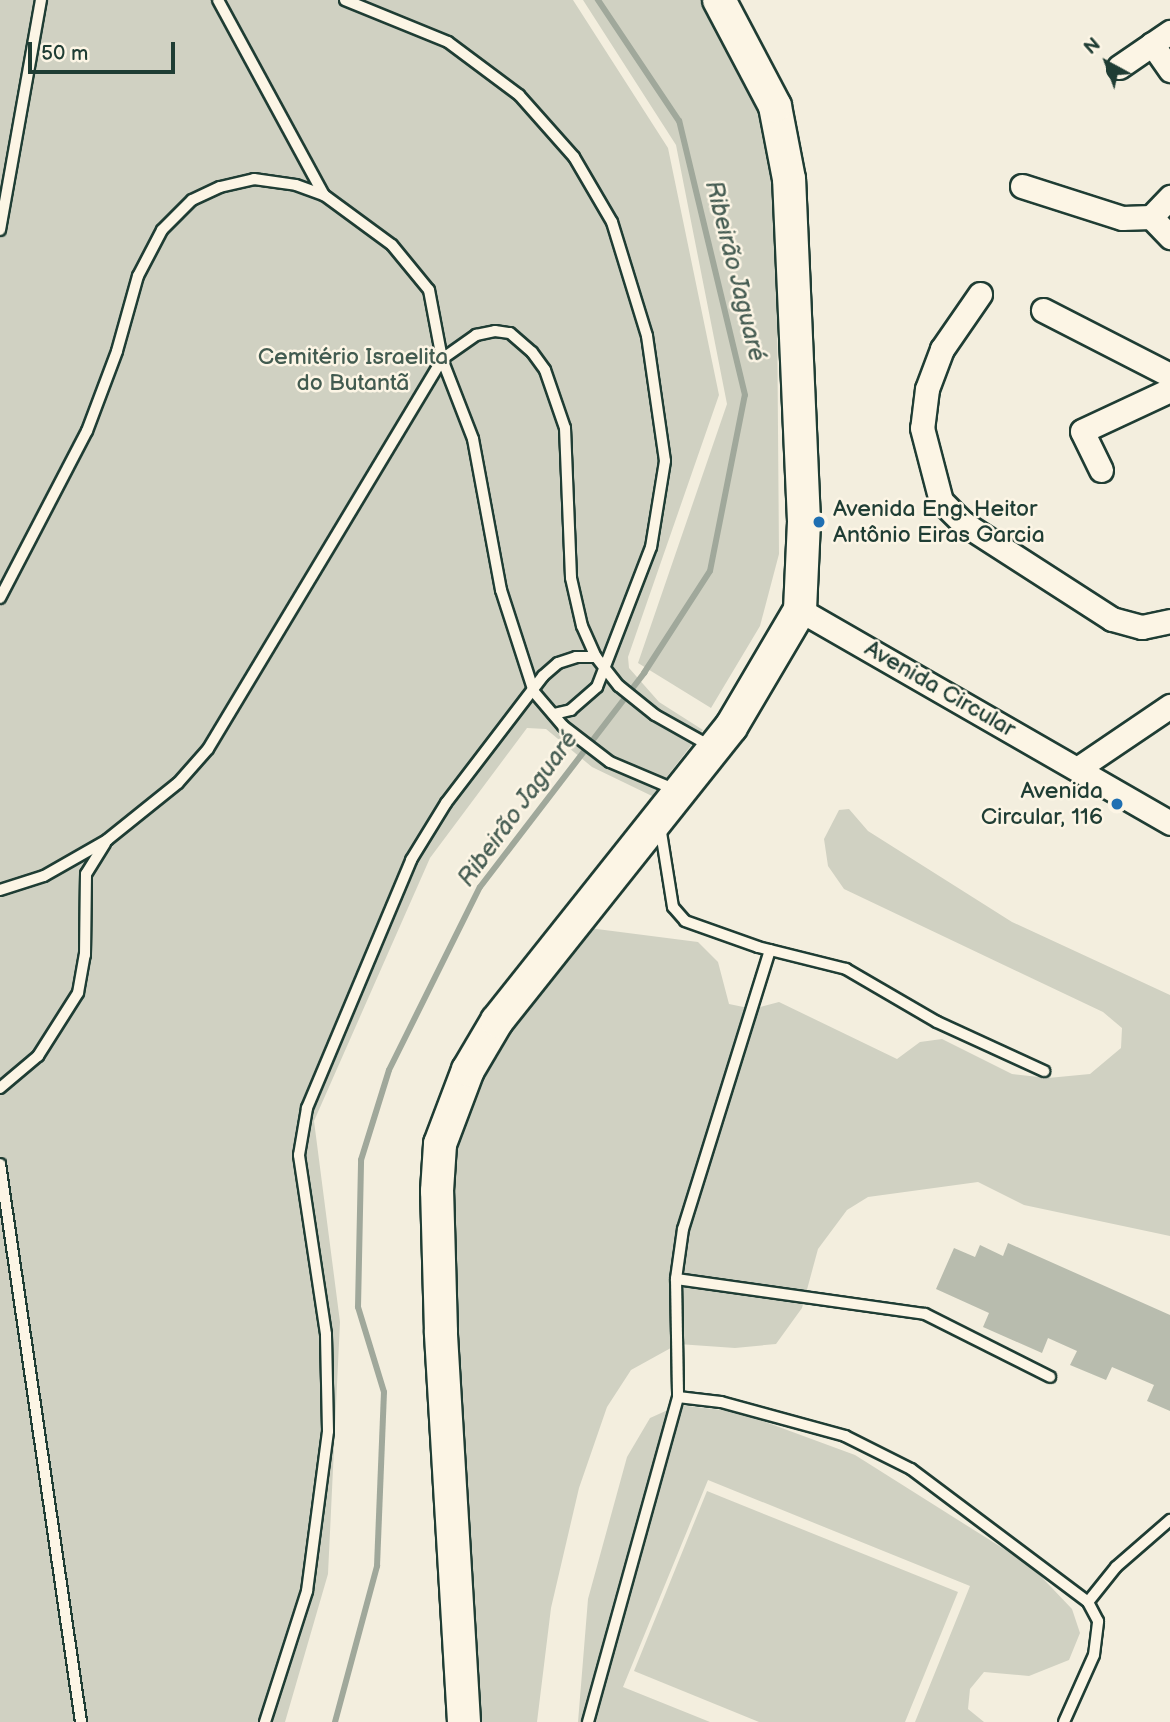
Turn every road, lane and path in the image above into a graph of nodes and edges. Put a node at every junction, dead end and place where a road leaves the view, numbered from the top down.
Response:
1 (41, 0) edge
2 (218, 0) edge
3 (345, 0) edge
4 (719, 0) edge
5 (1161, 38) edge
6 (1119, 67) dead end
7 (1170, 70) edge
8 (1022, 186) dead end
9 (324, 195) junction
10 (1170, 197) edge
11 (1151, 217) junction
12 (0, 230) edge
13 (1170, 237) edge
14 (980, 294) dead end
15 (1043, 310) dead end
16 (442, 359) junction
17 (1170, 375) edge
18 (1170, 390) edge
19 (1101, 470) dead end
20 (0, 598) edge
21 (800, 610) junction
22 (1170, 621) edge
23 (596, 657) junction
24 (605, 671) junction
25 (534, 692) junction
26 (1170, 706) edge
27 (553, 713) junction
28 (715, 748) junction
29 (1080, 767) junction
30 (680, 791) junction
31 (658, 816) junction
32 (1170, 823) edge
33 (107, 840) junction
34 (0, 890) edge
35 (770, 950) junction
36 (1044, 1071) dead end
37 (0, 1088) edge
38 (0, 1164) edge
39 (676, 1279) junction
40 (1050, 1377) dead end
41 (678, 1397) junction
42 (1170, 1520) edge
43 (1088, 1602) junction
44 (81, 1722) edge
45 (265, 1722) edge
46 (464, 1722) edge
47 (588, 1722) edge
48 (1064, 1722) edge

1 - 12 lane
2 - 9 lane
3 - 24 lane
4 - 21 main road
5 - 6 street
5 - 7 street
8 - 11 street
9 - 16 lane
9 - 20 lane
10 - 11 street
11 - 13 street
14 - 22 street
15 - 17 street
16 - 23 lane
16 - 25 lane
16 - 33 lane
18 - 19 street
21 - 28 main road
21 - 29 street, Avenida Circular
23 - 24 lane
23 - 25 lane
24 - 27 lane
24 - 28 lane
25 - 27 lane
25 - 45 lane
26 - 29 street
27 - 30 lane
28 - 30 main road
29 - 32 street, Avenida Circular
30 - 31 main road
31 - 35 lane
31 - 46 main road
33 - 34 lane
33 - 37 lane
35 - 36 lane
35 - 39 lane
38 - 44 lane
39 - 40 lane
39 - 41 lane
41 - 43 lane
41 - 47 lane
42 - 43 lane
43 - 48 lane

